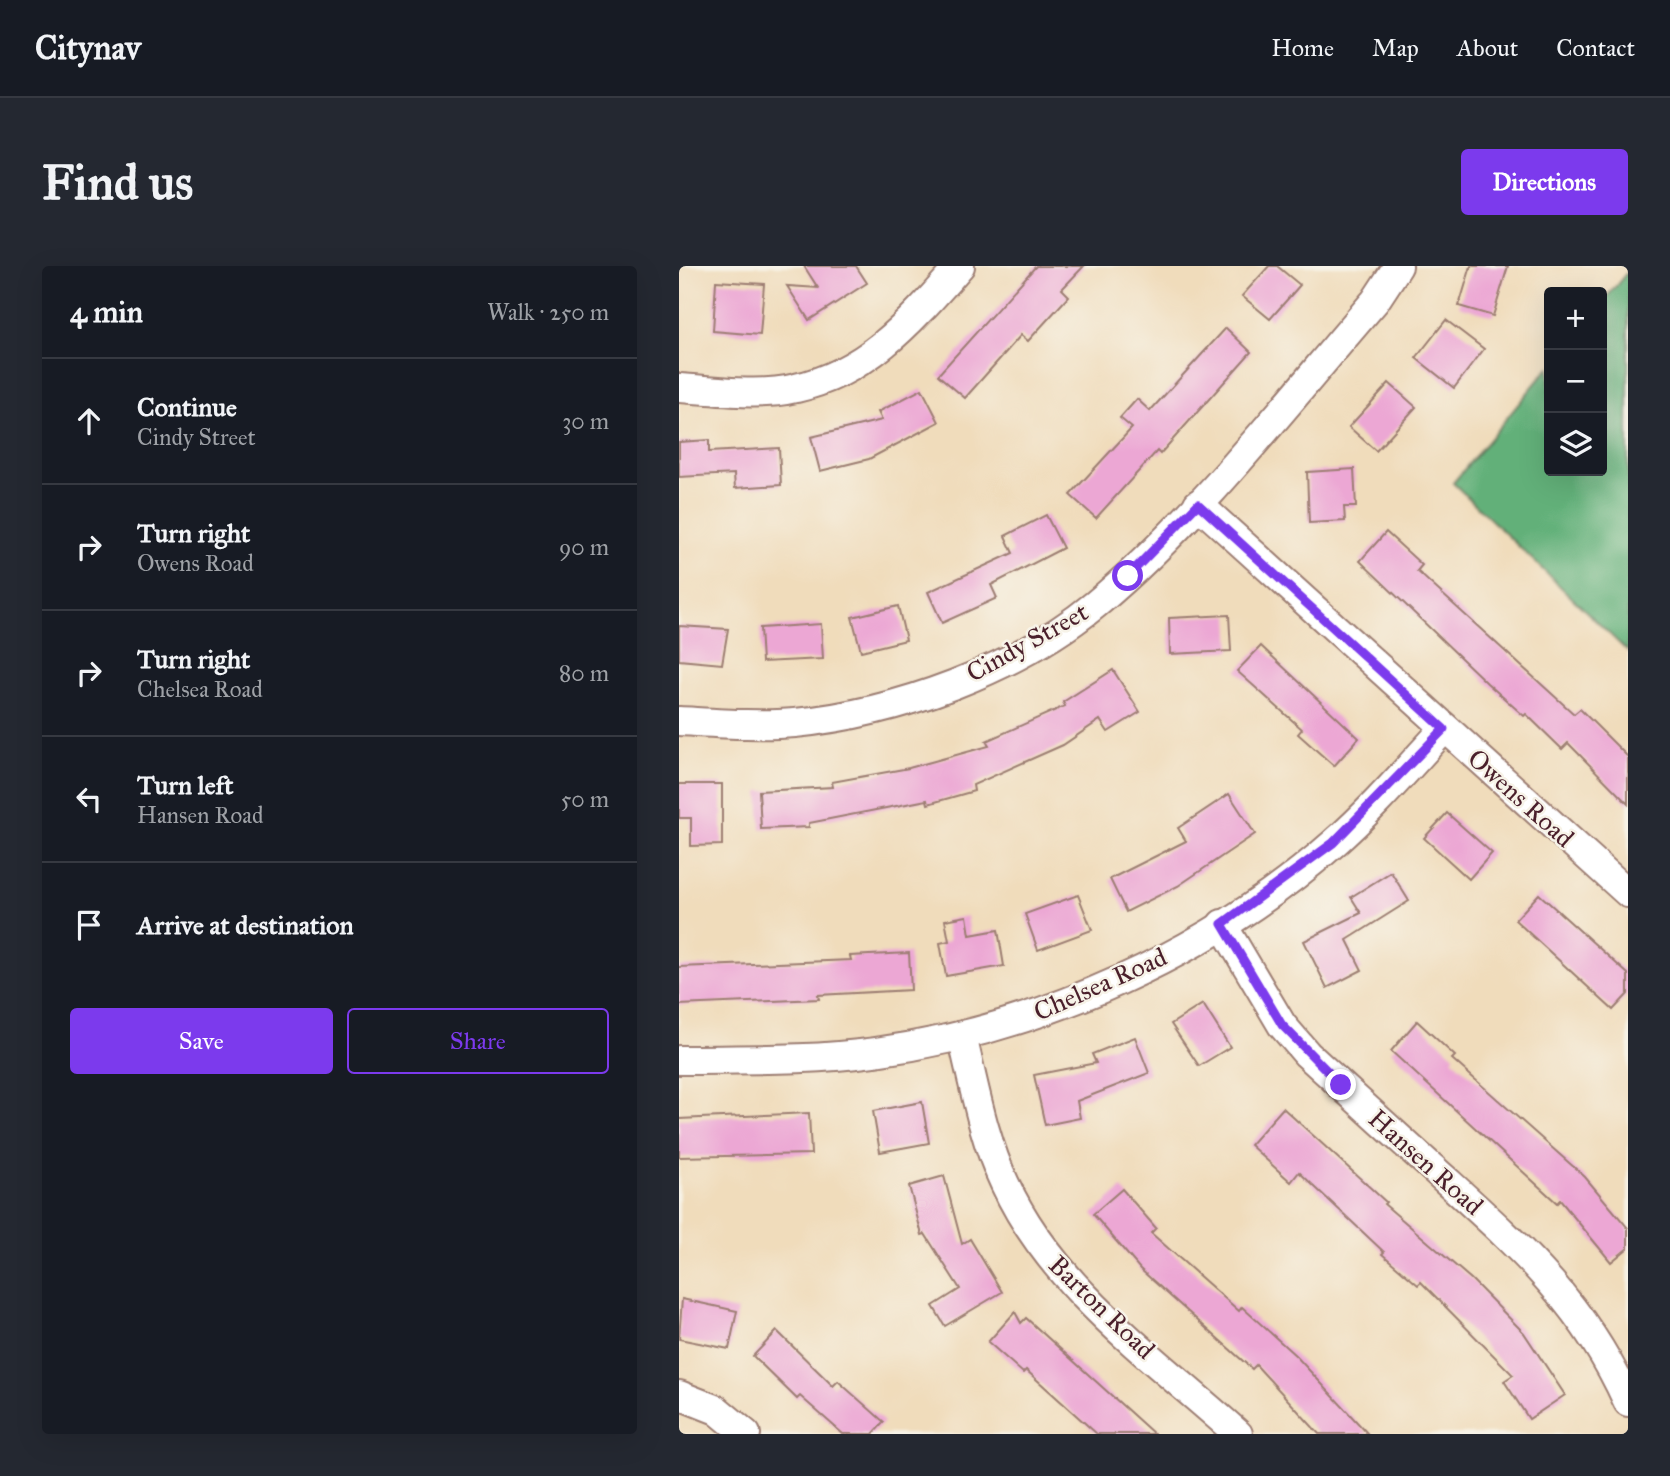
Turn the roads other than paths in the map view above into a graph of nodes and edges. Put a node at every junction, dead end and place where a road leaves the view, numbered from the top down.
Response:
1 (960, 266) edge
2 (1398, 266) edge
3 (679, 388) edge
4 (1198, 504) junction
5 (679, 721) edge
6 (1444, 729) junction
7 (1628, 893) edge
8 (1222, 924) junction
9 (962, 1036) junction
10 (679, 1060) edge
11 (679, 1395) edge
12 (1628, 1402) edge
13 (746, 1434) edge
14 (1238, 1434) edge

1 - 3 street
2 - 4 street, Cindy Street
4 - 5 street, Cindy Street
4 - 6 street, Owens Road
6 - 7 street, Owens Road
6 - 8 street, Chelsea Road
8 - 9 street, Chelsea Road
8 - 12 street, Hansen Road
9 - 10 street, Chelsea Road
9 - 14 street, Barton Road
11 - 13 street

